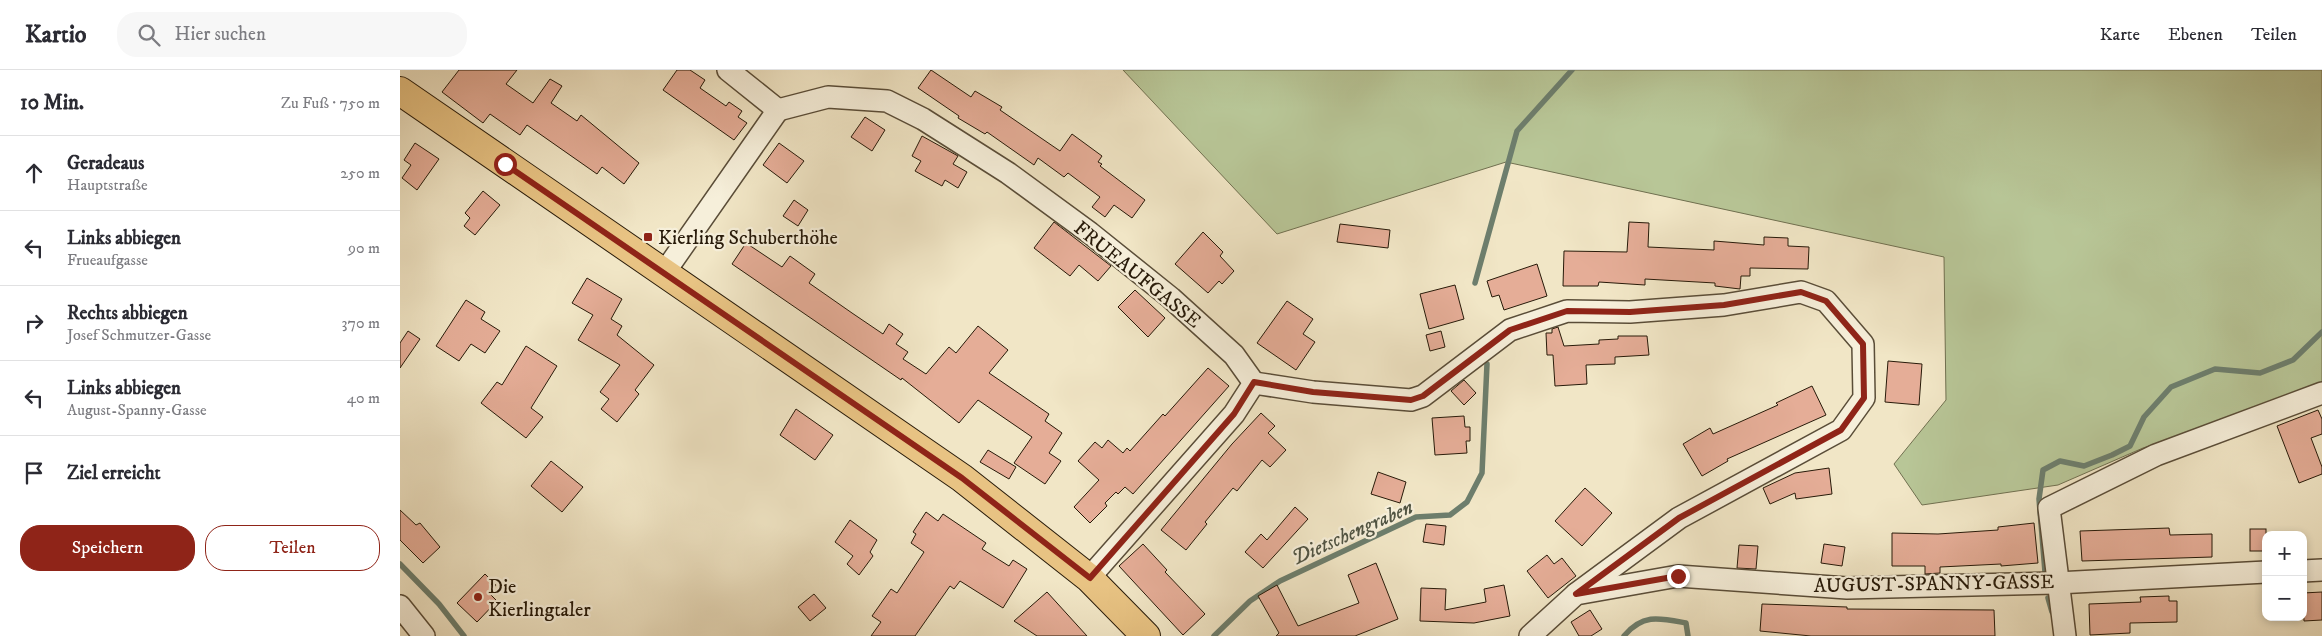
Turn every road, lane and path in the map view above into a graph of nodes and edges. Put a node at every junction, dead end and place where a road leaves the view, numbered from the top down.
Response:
1 (728, 70) edge
2 (400, 92) edge
3 (778, 110) junction
4 (664, 272) junction
5 (1254, 382) junction
6 (2322, 393) edge
7 (2322, 570) edge
8 (2307, 571) edge
9 (2262, 572) edge
10 (1090, 578) junction
11 (2056, 583) junction
12 (1576, 594) junction
13 (400, 606) edge
14 (424, 636) edge
15 (1146, 636) edge
16 (1530, 636) edge
17 (2065, 636) edge

1 - 3 street
2 - 4 main road
3 - 4 street
3 - 5 street, FRUEAUFGASSE
4 - 10 main road
5 - 10 street
5 - 12 street
6 - 11 street
7 - 8 street
9 - 11 street, AUGUST-SPANNY-GASSE
10 - 15 main road
11 - 12 street, AUGUST-SPANNY-GASSE
11 - 17 street
12 - 16 street
13 - 14 street

